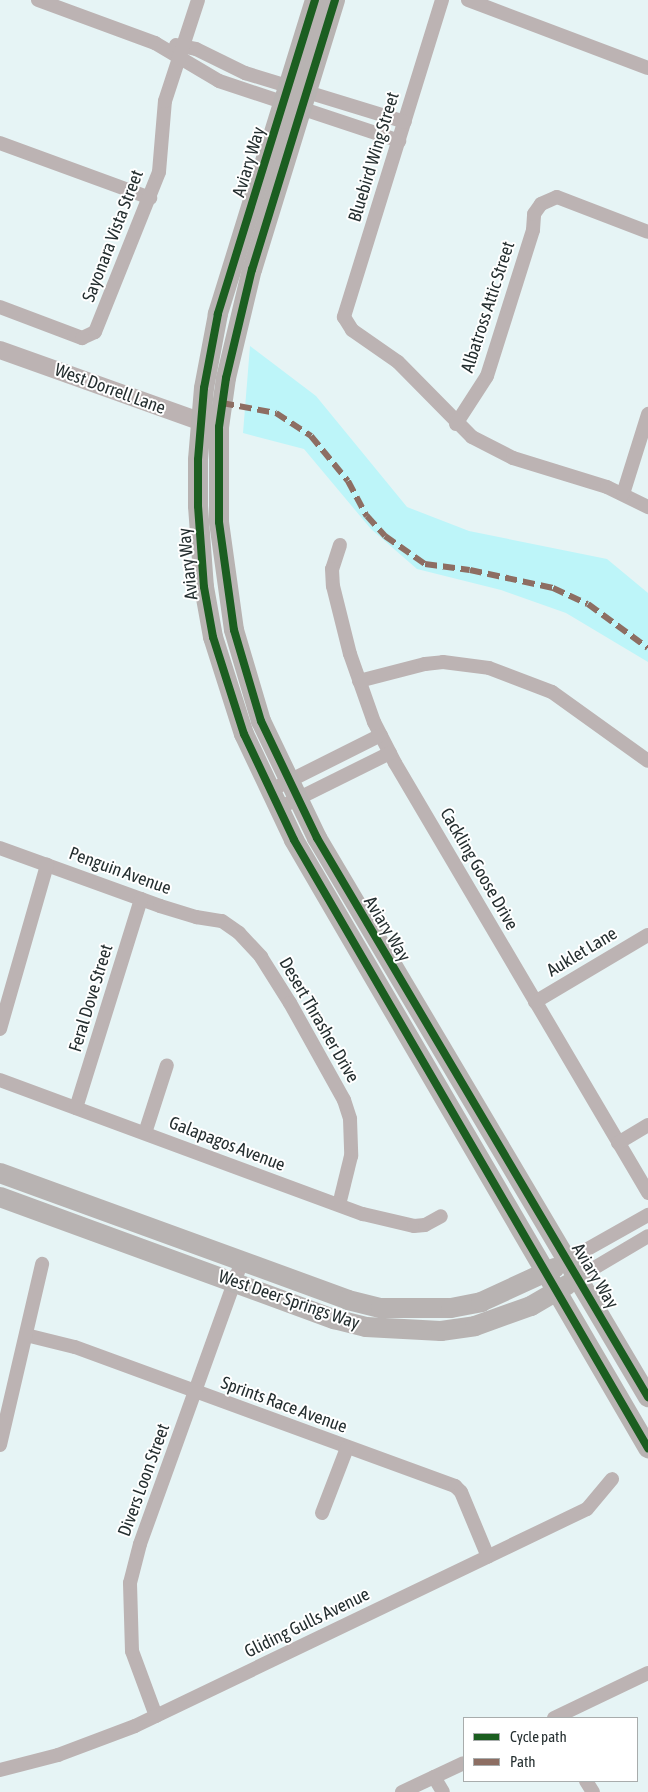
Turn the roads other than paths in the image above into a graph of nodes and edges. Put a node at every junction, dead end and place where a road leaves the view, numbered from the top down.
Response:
1 (38, 0) edge
2 (198, 0) edge
3 (315, 0) edge
4 (336, 0) edge
5 (442, 0) edge
6 (468, 0) edge
7 (181, 52) junction
8 (648, 68) edge
9 (285, 95) junction
10 (305, 101) junction
11 (405, 122) junction
12 (399, 141) junction
13 (0, 142) edge
14 (150, 198) junction
15 (648, 232) edge
16 (0, 307) edge
17 (0, 350) edge
18 (648, 414) edge
19 (200, 421) junction
20 (456, 424) junction
21 (220, 427) junction
22 (623, 494) junction
23 (648, 507) edge
24 (340, 545) dead end
25 (359, 680) junction
26 (381, 735) junction
27 (390, 752) junction
28 (648, 761) edge
29 (288, 781) junction
30 (296, 799) junction
31 (273, 800) junction
32 (0, 848) edge
33 (47, 865) junction
34 (141, 899) junction
35 (229, 924) joint
36 (648, 935) edge
37 (535, 1002) junction
38 (0, 1029) edge
39 (167, 1065) dead end
40 (0, 1080) edge
41 (76, 1108) junction
42 (648, 1125) edge
43 (145, 1133) junction
44 (618, 1142) junction
45 (0, 1173) edge
46 (648, 1193) edge
47 (0, 1197) edge
48 (339, 1205) junction
49 (648, 1215) edge
50 (441, 1216) dead end
51 (648, 1236) edge
52 (568, 1260) junction
53 (242, 1261) junction
54 (42, 1264) dead end
55 (544, 1274) junction
56 (579, 1277) junction
57 (234, 1282) junction
58 (556, 1292) junction
59 (26, 1335) junction
60 (196, 1392) junction
61 (648, 1397) edge
62 (0, 1445) edge
63 (347, 1448) junction
64 (648, 1448) edge
65 (612, 1479) dead end
66 (322, 1513) dead end
67 (488, 1557) junction
68 (648, 1673) edge
69 (156, 1716) junction
70 (556, 1717) edge
71 (463, 1763) edge
72 (0, 1770) edge
73 (434, 1776) junction
74 (402, 1792) edge
75 (443, 1792) edge

1 - 7 street
2 - 7 street, Sayonara Vista Street
3 - 9 main road, Aviary Way
4 - 10 main road, Aviary Way
5 - 11 street, Bluebird Wing Street
6 - 8 street
7 - 9 street
7 - 14 street, Sayonara Vista Street
9 - 10 street
9 - 19 main road, Aviary Way
10 - 11 street
10 - 12 street
10 - 21 main road, Aviary Way
11 - 12 street, Bluebird Wing Street
12 - 20 street, Bluebird Wing Street
13 - 14 street
14 - 16 street, Sayonara Vista Street
15 - 20 street, Albatross Attic Street
17 - 19 street, West Dorrell Lane
18 - 22 street
19 - 21 street, West Dorrell Lane
19 - 31 main road, Aviary Way
20 - 22 street
21 - 29 main road, Aviary Way
22 - 23 street
24 - 25 street, Cackling Goose Drive
25 - 26 street, Cackling Goose Drive
25 - 28 street
26 - 27 street, Cackling Goose Drive
26 - 29 street
27 - 30 street
27 - 37 street, Cackling Goose Drive
29 - 30 main road, Aviary Way
29 - 31 street
30 - 31 street
30 - 52 main road, Aviary Way
31 - 55 main road, Aviary Way
32 - 33 street, Penguin Avenue
33 - 34 street, Penguin Avenue
33 - 38 street
34 - 35 street, Penguin Avenue
34 - 41 street, Feral Dove Street
35 - 48 street, Desert Thrasher Drive
36 - 37 street, Auklet Lane
37 - 44 street, Cackling Goose Drive
39 - 43 street
40 - 41 street, Galapagos Avenue
41 - 43 street, Galapagos Avenue
42 - 44 street
43 - 48 street, Galapagos Avenue
44 - 46 street, Cackling Goose Drive
45 - 53 main road, West Deer Springs Way
47 - 57 main road, West Deer Springs Way
48 - 50 street, Galapagos Avenue
49 - 52 street
51 - 56 street
52 - 55 main road, West Deer Springs Way
52 - 56 main road, Aviary Way
53 - 55 main road, West Deer Springs Way
53 - 57 street, Divers Loon Street
54 - 59 street
55 - 58 main road, Aviary Way
56 - 58 main road, West Deer Springs Way
56 - 61 main road, Aviary Way
57 - 58 main road, West Deer Springs Way
57 - 60 street, Divers Loon Street
58 - 64 main road, Aviary Way
59 - 60 street, Sprints Race Avenue
59 - 62 street
60 - 63 street, Sprints Race Avenue
60 - 69 street, Divers Loon Street
63 - 66 street
63 - 67 street, Sprints Race Avenue
65 - 67 street, Gliding Gulls Avenue
67 - 69 street, Gliding Gulls Avenue
68 - 70 street
69 - 72 street, Gliding Gulls Avenue
71 - 73 street
73 - 74 street
73 - 75 street

